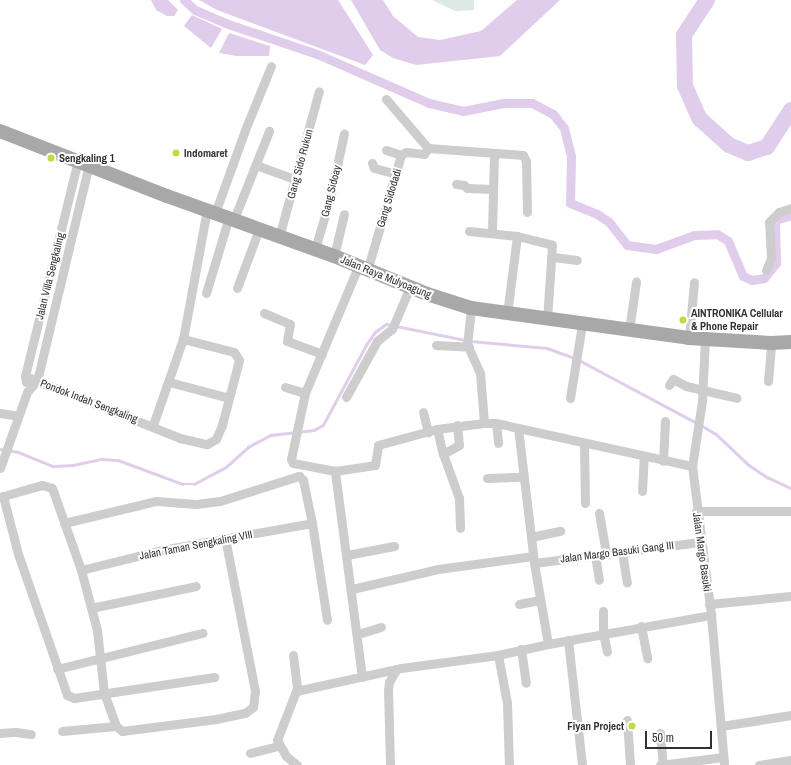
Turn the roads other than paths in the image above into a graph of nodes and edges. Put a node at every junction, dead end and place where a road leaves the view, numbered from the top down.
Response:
1 (271, 66) dead end
2 (319, 91) dead end
3 (386, 99) dead end
4 (0, 131) edge
5 (269, 131) dead end
6 (344, 133) dead end
7 (428, 148) junction
8 (386, 150) dead end
9 (494, 153) junction
10 (401, 155) junction
11 (83, 163) junction
12 (372, 163) dead end
13 (256, 165) junction
14 (396, 174) junction
15 (296, 180) junction
16 (456, 184) dead end
17 (493, 189) junction
18 (791, 208) edge
19 (528, 212) dead end
20 (344, 214) dead end
21 (221, 215) junction
22 (259, 229) junction
23 (470, 230) dead end
24 (492, 231) junction
25 (517, 236) junction
26 (279, 237) junction
27 (315, 249) junction
28 (334, 256) junction
29 (553, 257) junction
30 (577, 260) dead end
31 (363, 269) junction
32 (52, 270) junction
33 (766, 270) dead end
34 (63, 273) junction
35 (636, 282) dead end
36 (694, 282) dead end
37 (410, 287) junction
38 (237, 288) dead end
39 (206, 293) dead end
40 (471, 308) junction
41 (264, 313) dead end
42 (507, 314) junction
43 (547, 320) junction
44 (582, 325) junction
45 (629, 330) junction
46 (689, 338) junction
47 (183, 339) junction
48 (705, 339) junction
49 (791, 342) edge
50 (468, 343) junction
51 (772, 343) junction
52 (436, 345) dead end
53 (322, 354) junction
54 (25, 376) junction
55 (37, 381) junction
56 (768, 381) dead end
57 (169, 382) junction
58 (669, 385) dead end
59 (285, 387) dead end
60 (703, 389) junction
61 (27, 392) junction
62 (305, 393) junction
63 (346, 397) dead end
64 (229, 398) junction
65 (570, 398) dead end
66 (737, 398) dead end
67 (423, 412) dead end
68 (0, 413) edge
69 (17, 418) junction
70 (665, 421) dead end
71 (484, 423) junction
72 (496, 423) junction
73 (153, 425) junction
74 (456, 425) junction
75 (518, 428) junction
76 (433, 430) junction
77 (498, 442) dead end
78 (584, 444) junction
79 (443, 454) junction
80 (644, 457) junction
81 (663, 461) junction
82 (1, 466) edge
83 (692, 466) junction
84 (335, 473) junction
85 (487, 478) dead end
86 (522, 478) junction
87 (642, 491) dead end
88 (1, 496) edge
89 (585, 503) dead end
90 (696, 511) junction
91 (791, 512) edge
92 (599, 513) dead end
93 (64, 523) junction
94 (312, 523) junction
95 (460, 528) dead end
96 (560, 531) dead end
97 (531, 537) junction
98 (225, 538) junction
99 (700, 542) junction
100 (394, 546) dead end
101 (622, 552) junction
102 (606, 553) junction
103 (347, 555) junction
104 (595, 555) junction
105 (533, 559) junction
106 (81, 570) junction
107 (599, 580) dead end
108 (627, 583) dead end
109 (196, 586) dead end
110 (352, 589) junction
111 (791, 596) edge
112 (540, 600) junction
113 (519, 604) dead end
114 (709, 604) junction
115 (91, 608) junction
116 (603, 611) dead end
117 (710, 615) junction
118 (327, 620) dead end
119 (641, 626) junction
120 (380, 627) dead end
121 (203, 633) dead end
122 (603, 633) junction
123 (358, 634) junction
124 (568, 640) junction
125 (548, 644) junction
126 (521, 649) junction
127 (607, 652) dead end
128 (293, 655) dead end
129 (498, 655) junction
130 (101, 656) junction
131 (647, 658) dead end
132 (57, 669) junction
133 (396, 670) junction
134 (214, 677) dead end
135 (362, 677) junction
136 (526, 683) dead end
137 (297, 690) junction
138 (104, 693) junction
139 (791, 714) edge
140 (628, 720) dead end
141 (116, 726) junction
142 (721, 726) junction
143 (62, 731) dead end
144 (0, 733) edge
145 (660, 733) dead end
146 (31, 734) dead end
147 (279, 746) junction
148 (250, 753) dead end
149 (791, 760) edge
150 (724, 761) edge
151 (777, 764) edge
152 (297, 765) edge
153 (390, 765) edge
154 (509, 765) edge
155 (582, 765) edge
156 (630, 765) edge
157 (660, 765) edge
158 (663, 765) edge
159 (759, 765) edge

1 - 21 street
2 - 15 street, Gang Sido Rukun
3 - 7 street
4 - 11 main road, Jalan Raya Mulyoagung
5 - 13 street
6 - 27 street, Gang Sidoay
7 - 9 street
7 - 10 street, Gang Sidodadi
8 - 10 street
9 - 17 street
9 - 19 street
10 - 14 street, Gang Sidodadi
11 - 21 main road, Jalan Raya Mulyoagung
11 - 32 street, Jalan Villa Sengkaling
11 - 34 street, Jalan Villa Sengkaling
12 - 14 street
13 - 15 street
13 - 21 street
14 - 31 street, Gang Sidodadi
15 - 26 street, Gang Sido Rukun
16 - 17 street
17 - 24 street
18 - 33 street
20 - 28 street
21 - 22 main road, Jalan Raya Mulyoagung
21 - 39 street
21 - 47 street
22 - 26 main road, Jalan Raya Mulyoagung
22 - 38 street
23 - 24 street
24 - 25 street
25 - 29 street
25 - 42 street
26 - 27 main road, Jalan Raya Mulyoagung
27 - 28 main road, Jalan Raya Mulyoagung
28 - 31 main road, Jalan Raya Mulyoagung
29 - 30 street
29 - 43 street
31 - 37 main road, Jalan Raya Mulyoagung
31 - 53 street, Gang Sidodadi
32 - 34 street
32 - 54 street, Jalan Villa Sengkaling
34 - 55 street, Jalan Villa Sengkaling
35 - 45 street
36 - 46 street
37 - 40 main road, Jalan Raya Mulyoagung
37 - 63 street
40 - 42 main road, Jalan Raya Mulyoagung
40 - 50 street
41 - 53 street
42 - 43 main road, Jalan Raya Mulyoagung
43 - 44 main road, Jalan Raya Mulyoagung
44 - 45 main road, Jalan Raya Mulyoagung
44 - 65 street
45 - 46 main road, Jalan Raya Mulyoagung
46 - 48 main road, Jalan Raya Mulyoagung
47 - 57 street
47 - 64 street, Pondok Indah Sengkaling
48 - 51 main road, Jalan Raya Mulyoagung
48 - 60 street, Jalan Margo Basuki
49 - 51 main road, Jalan Raya Mulyoagung
50 - 52 street
50 - 71 street
51 - 56 street
53 - 62 street, Gang Sidodadi
54 - 55 street, Pondok Indah Sengkaling
54 - 61 street, Jalan Villa Sengkaling
55 - 61 street, Jalan Villa Sengkaling
55 - 73 street, Pondok Indah Sengkaling
57 - 64 street
57 - 73 street
58 - 60 street
59 - 62 street
60 - 66 street
60 - 83 street, Jalan Margo Basuki
61 - 69 street, Jalan Villa Sengkaling
62 - 84 street, Gang Sidodadi
64 - 73 street, Pondok Indah Sengkaling
67 - 76 street
68 - 69 street
69 - 82 street, Jalan Villa Sengkaling
70 - 81 street
71 - 72 street
71 - 74 street
72 - 75 street
72 - 77 street
74 - 76 street
74 - 79 street
75 - 78 street
75 - 86 street
76 - 79 street
76 - 84 street
78 - 80 street
78 - 89 street
79 - 95 street
80 - 81 street
80 - 87 street
81 - 83 street
83 - 90 street, Jalan Margo Basuki
84 - 103 street
85 - 86 street
86 - 97 street
88 - 93 street
88 - 132 street
90 - 91 street
90 - 99 street, Jalan Margo Basuki
92 - 102 street
93 - 94 street
93 - 106 street
94 - 98 street, Jalan Taman Sengkaling VIII
94 - 118 street
96 - 97 street
97 - 105 street
98 - 106 street, Jalan Taman Sengkaling VIII
98 - 141 street
99 - 101 street, Jalan Margo Basuki Gang III
99 - 114 street, Jalan Margo Basuki
100 - 103 street
101 - 102 street, Jalan Margo Basuki Gang III
101 - 108 street
102 - 104 street, Jalan Margo Basuki Gang III
103 - 110 street
104 - 105 street, Jalan Margo Basuki Gang III
104 - 107 street
105 - 110 street, Jalan Margo Basuki Gang III
105 - 112 street
106 - 115 street
109 - 115 street
110 - 123 street
111 - 114 street
112 - 113 street
112 - 125 street
114 - 117 street, Jalan Margo Basuki
115 - 130 street
116 - 122 street
117 - 119 street
117 - 142 street, Jalan Margo Basuki
119 - 122 street
119 - 131 street
120 - 123 street
121 - 130 street
122 - 124 street
122 - 127 street
123 - 135 street
124 - 125 street
124 - 155 street
125 - 126 street
126 - 129 street
126 - 136 street
128 - 137 street
129 - 133 street
129 - 154 street
130 - 132 street
130 - 138 street
132 - 138 street
133 - 135 street
133 - 153 street
134 - 138 street
135 - 137 street
137 - 147 street
138 - 141 street
139 - 142 street
140 - 156 street
141 - 143 street
142 - 150 street, Jalan Margo Basuki
144 - 146 street
145 - 158 street
147 - 148 street
147 - 152 street
149 - 151 street
150 - 158 street
151 - 159 street
157 - 158 street

